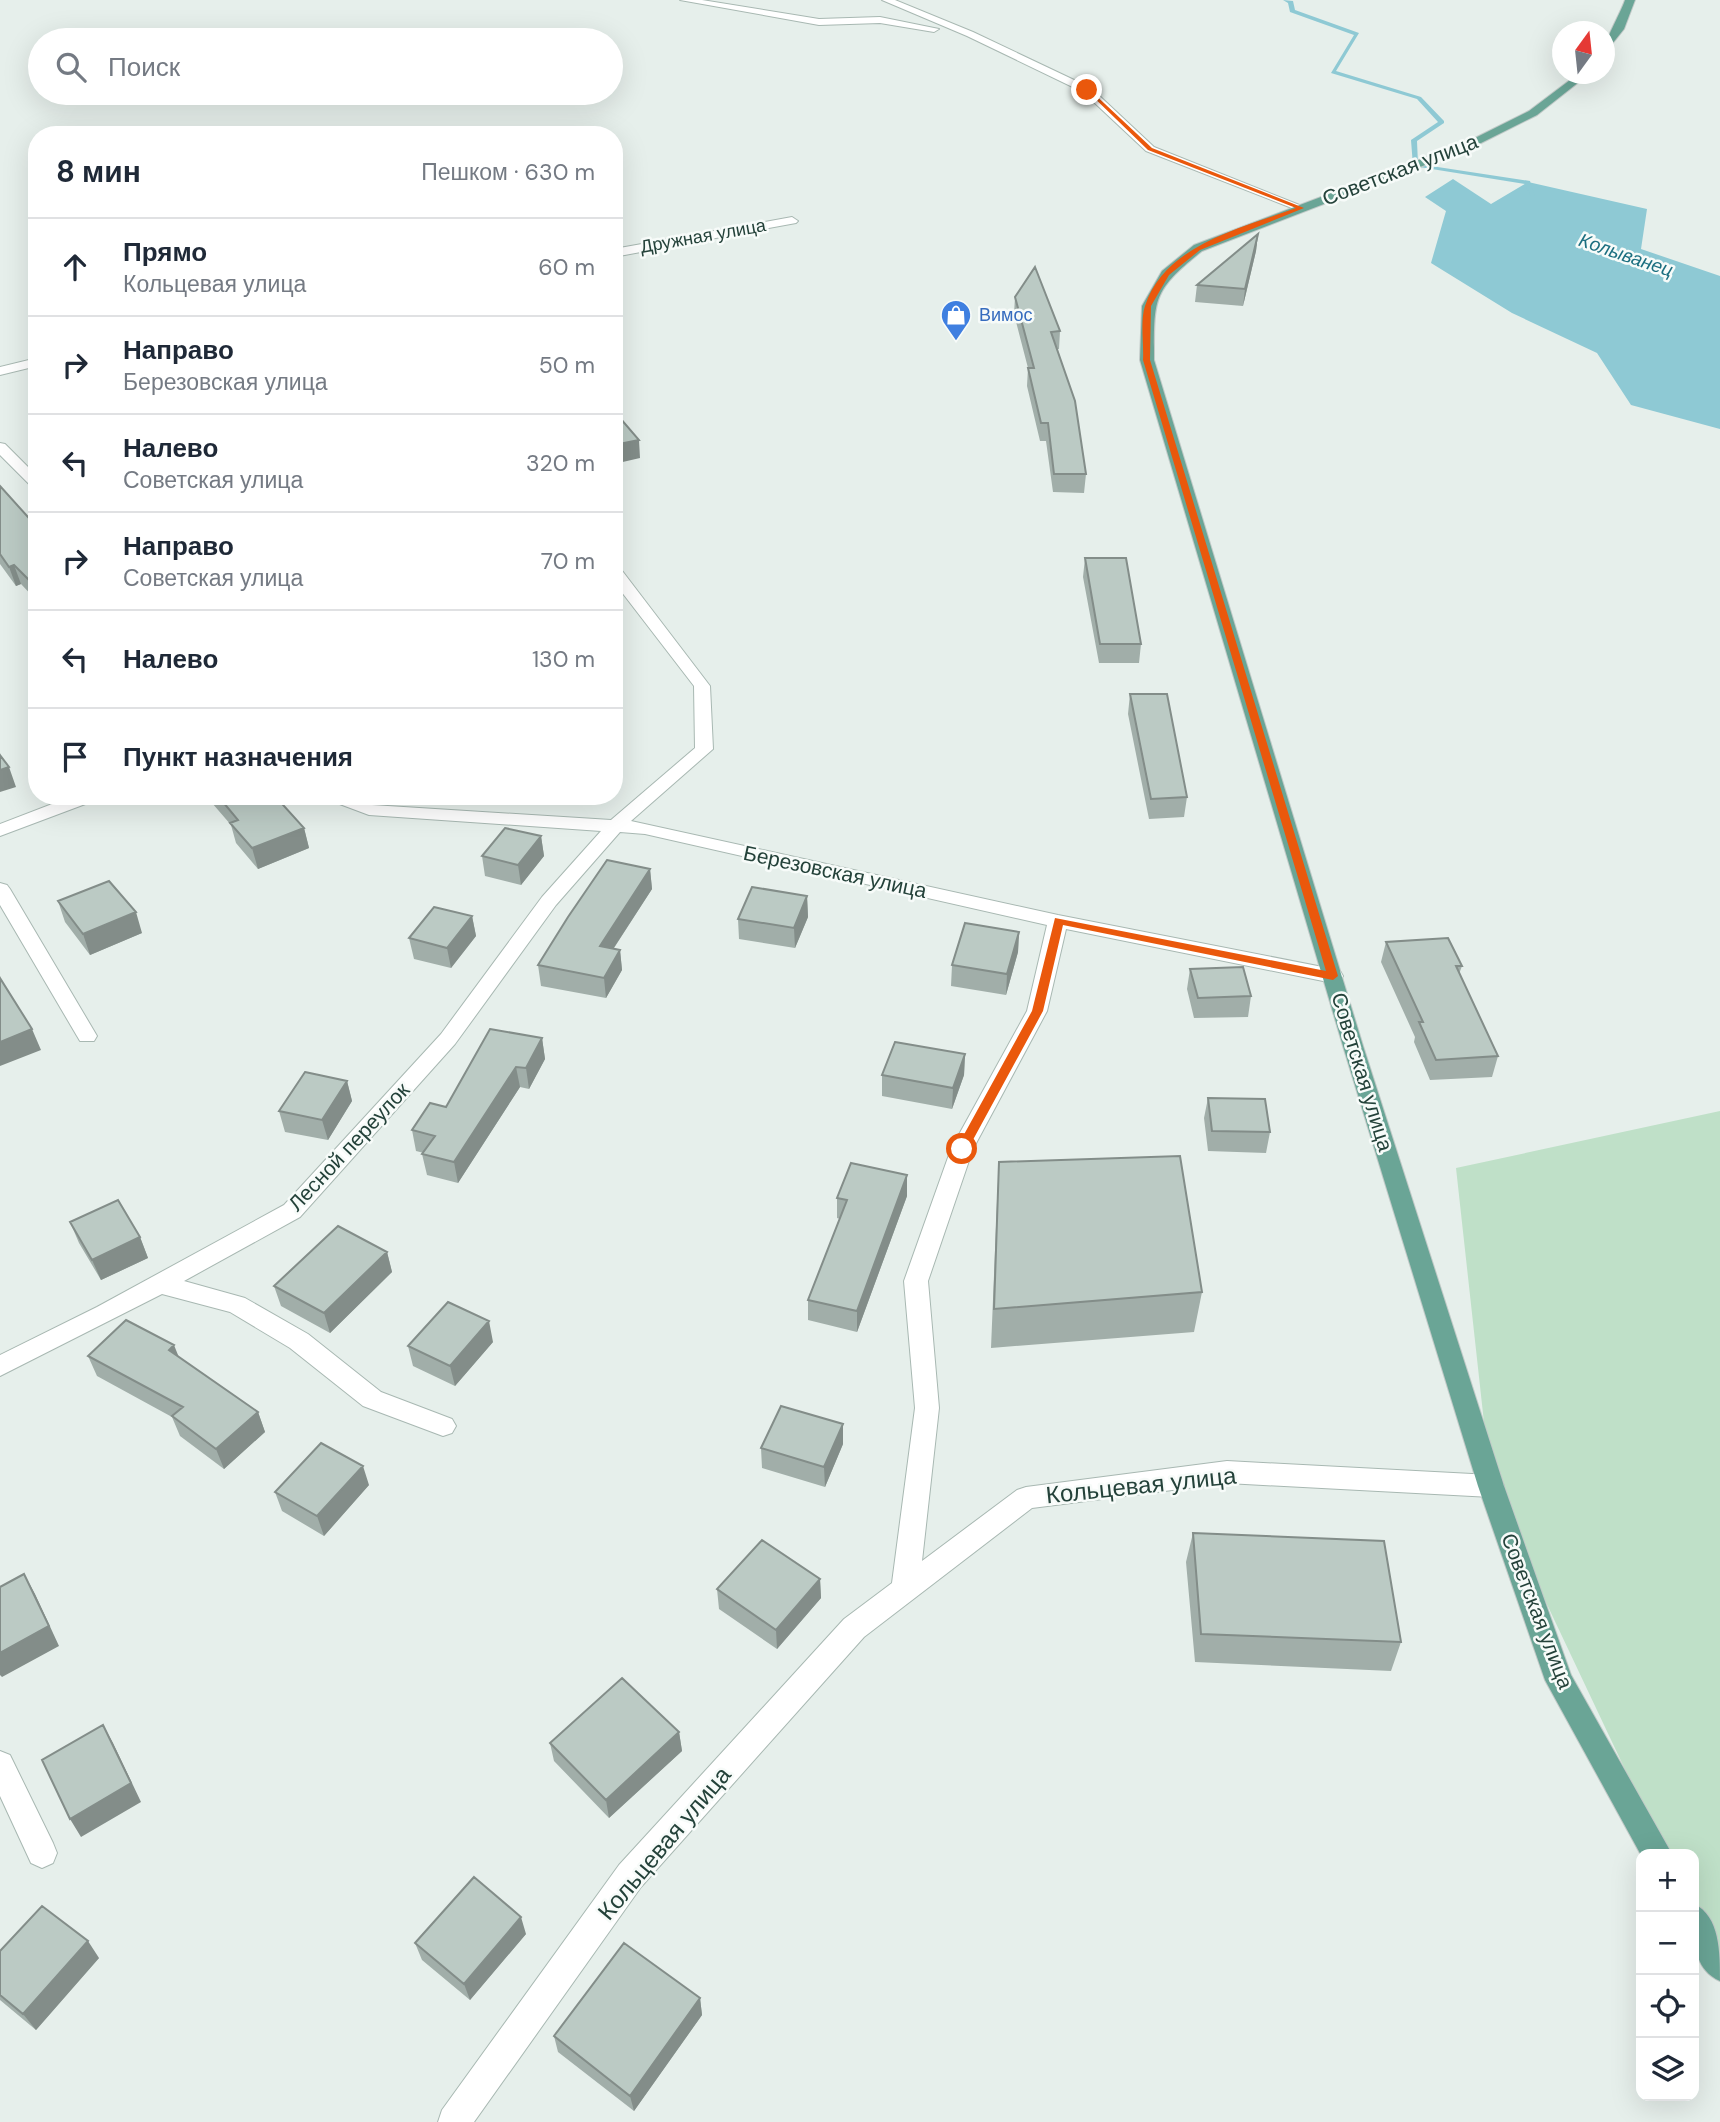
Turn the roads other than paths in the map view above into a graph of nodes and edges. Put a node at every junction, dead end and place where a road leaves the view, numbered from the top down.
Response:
1 (685, 0) edge
2 (887, 0) edge
3 (1630, 0) edge
4 (970, 34) junction
5 (1615, 35) edge
6 (1571, 84) edge
7 (1301, 208) junction
8 (792, 221) dead end
9 (623, 251) edge
10 (28, 364) edge
11 (0, 371) edge
12 (0, 447) edge
13 (28, 475) edge
14 (623, 583) edge
15 (66, 805) edge
16 (357, 805) edge
17 (615, 826) junction
18 (0, 830) edge
19 (0, 889) edge
20 (1058, 921) junction
21 (1333, 976) junction
22 (87, 1036) dead end
23 (160, 1284) junction
24 (0, 1366) edge
25 (443, 1426) dead end
26 (1490, 1486) junction
27 (905, 1590) junction
28 (0, 1765) edge
29 (1654, 1849) edge
30 (42, 1853) dead end
31 (1699, 1928) edge
32 (1720, 1965) edge
33 (454, 2122) edge

1 - 4 street
2 - 4 street
3 - 5 main road
4 - 7 street
6 - 7 main road, Советская улица
7 - 21 main road, Советская улица
8 - 9 street, Дружная улица
10 - 11 street
12 - 13 street
14 - 17 street, Лесной переулок
15 - 18 street
16 - 17 street, Березовская улица
17 - 20 street, Березовская улица
17 - 23 street, Лесной переулок
19 - 22 street
20 - 21 street, Березовская улица
20 - 27 street
21 - 26 main road, Советская улица
23 - 24 street, Лесной переулок
23 - 25 street
26 - 27 street, Кольцевая улица
26 - 29 main road, Советская улица
27 - 33 street, Кольцевая улица
28 - 30 street
31 - 32 main road

